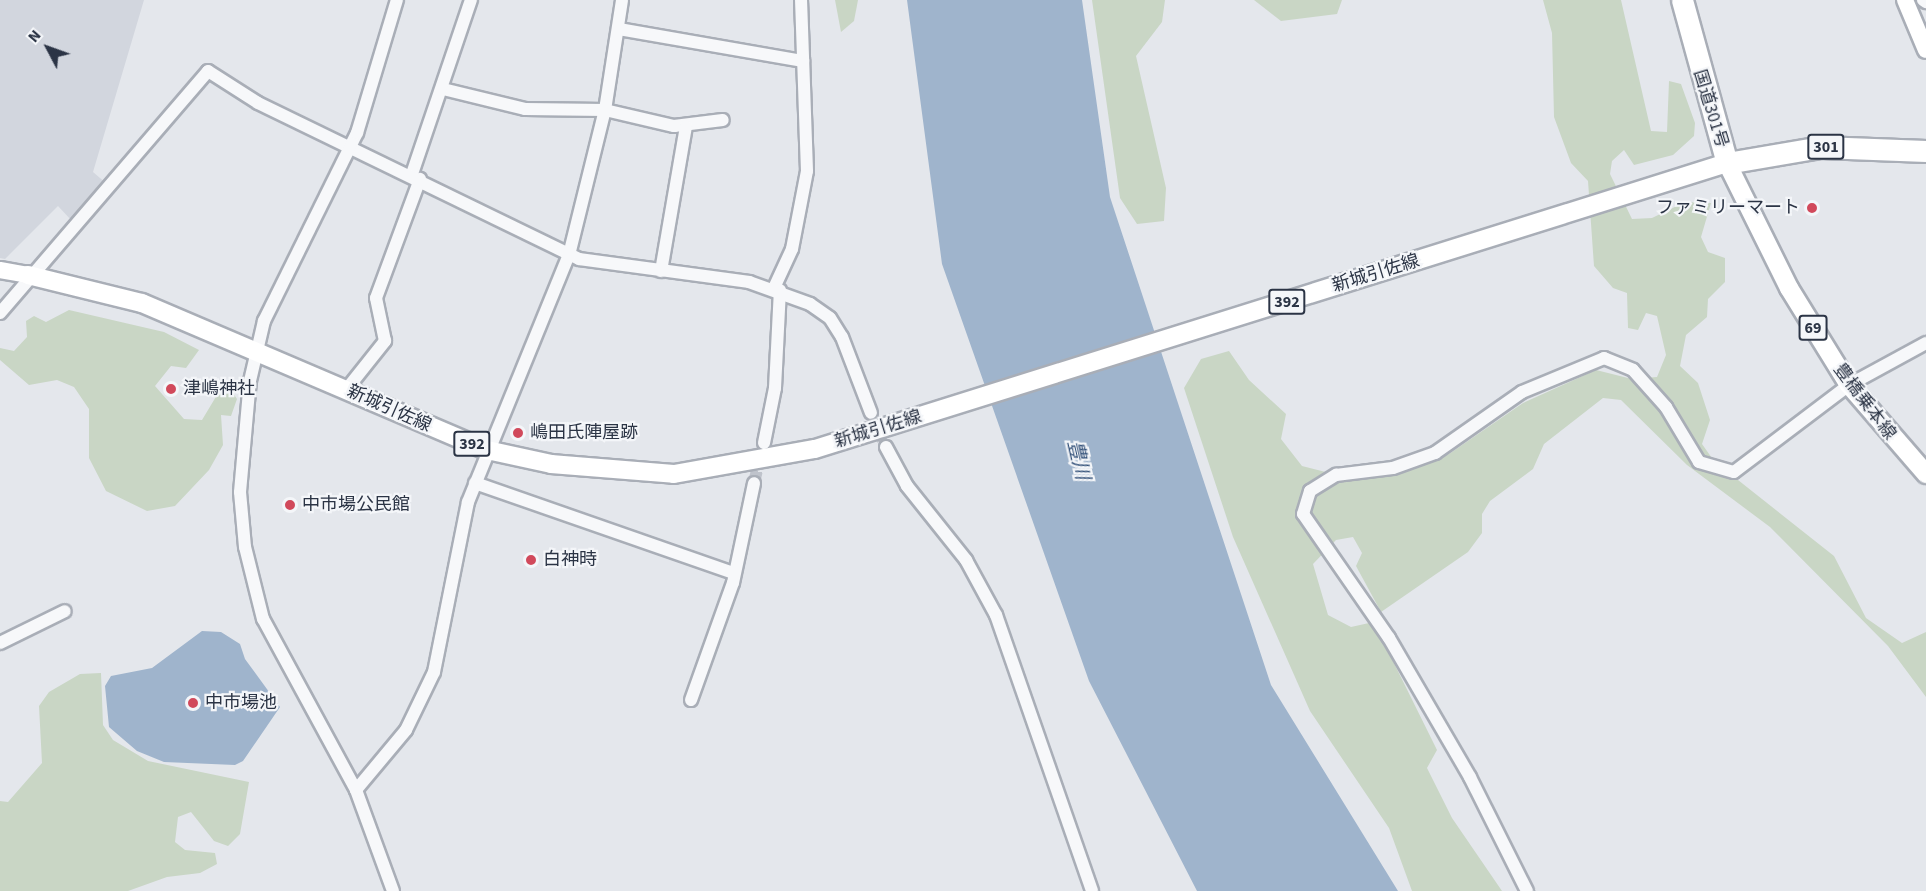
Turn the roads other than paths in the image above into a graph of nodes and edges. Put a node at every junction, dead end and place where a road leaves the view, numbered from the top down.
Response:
1 (397, 0) edge
2 (471, 0) edge
3 (622, 0) edge
4 (801, 0) edge
5 (1682, 0) edge
6 (1905, 0) edge
7 (619, 29) junction
8 (1926, 50) edge
9 (803, 61) junction
10 (443, 89) junction
11 (605, 110) junction
12 (723, 120) dead end
13 (686, 126) junction
14 (350, 148) junction
15 (1926, 151) edge
16 (1727, 163) junction
17 (416, 177) junction
18 (569, 255) junction
19 (0, 270) edge
20 (662, 271) junction
21 (28, 275) junction
22 (777, 289) junction
23 (0, 313) edge
24 (1926, 344) edge
25 (256, 349) junction
26 (1849, 385) junction
27 (346, 390) junction
28 (872, 413) tunnel mouth
29 (764, 443) tunnel mouth
30 (886, 447) tunnel mouth
31 (487, 450) junction
32 (1926, 474) edge
33 (475, 483) junction
34 (754, 483) tunnel mouth
35 (734, 573) junction
36 (64, 611) dead end
37 (0, 643) edge
38 (691, 700) dead end
39 (356, 790) junction
40 (393, 891) edge
41 (1092, 891) edge
42 (1527, 891) edge

1 - 14 street
2 - 10 street
3 - 7 street
4 - 9 street
5 - 16 highway, 国道301号
6 - 8 street
7 - 9 street
7 - 11 street
9 - 22 street
10 - 11 street
10 - 17 street
11 - 13 street
11 - 18 street
12 - 13 street
13 - 20 street
14 - 17 street
14 - 21 street
14 - 25 street
15 - 16 highway, 国道301号 / 301
16 - 26 main road, 豊橋乗本線 / 69
16 - 31 main road, 新城引佐線 / 392
17 - 18 street
17 - 27 street
18 - 20 street
18 - 31 street
19 - 21 street
20 - 22 street
21 - 23 street
21 - 25 main road, 新城引佐線 / 392
22 - 28 street
22 - 29 street
24 - 26 street
25 - 27 main road, 新城引佐線 / 392
25 - 39 street
26 - 32 main road, 豊橋乗本線 / 69
26 - 42 street
27 - 31 main road, 新城引佐線 / 392
30 - 41 street
31 - 33 street
33 - 35 street
33 - 39 street
34 - 35 street
35 - 38 street
36 - 37 street
39 - 40 street

